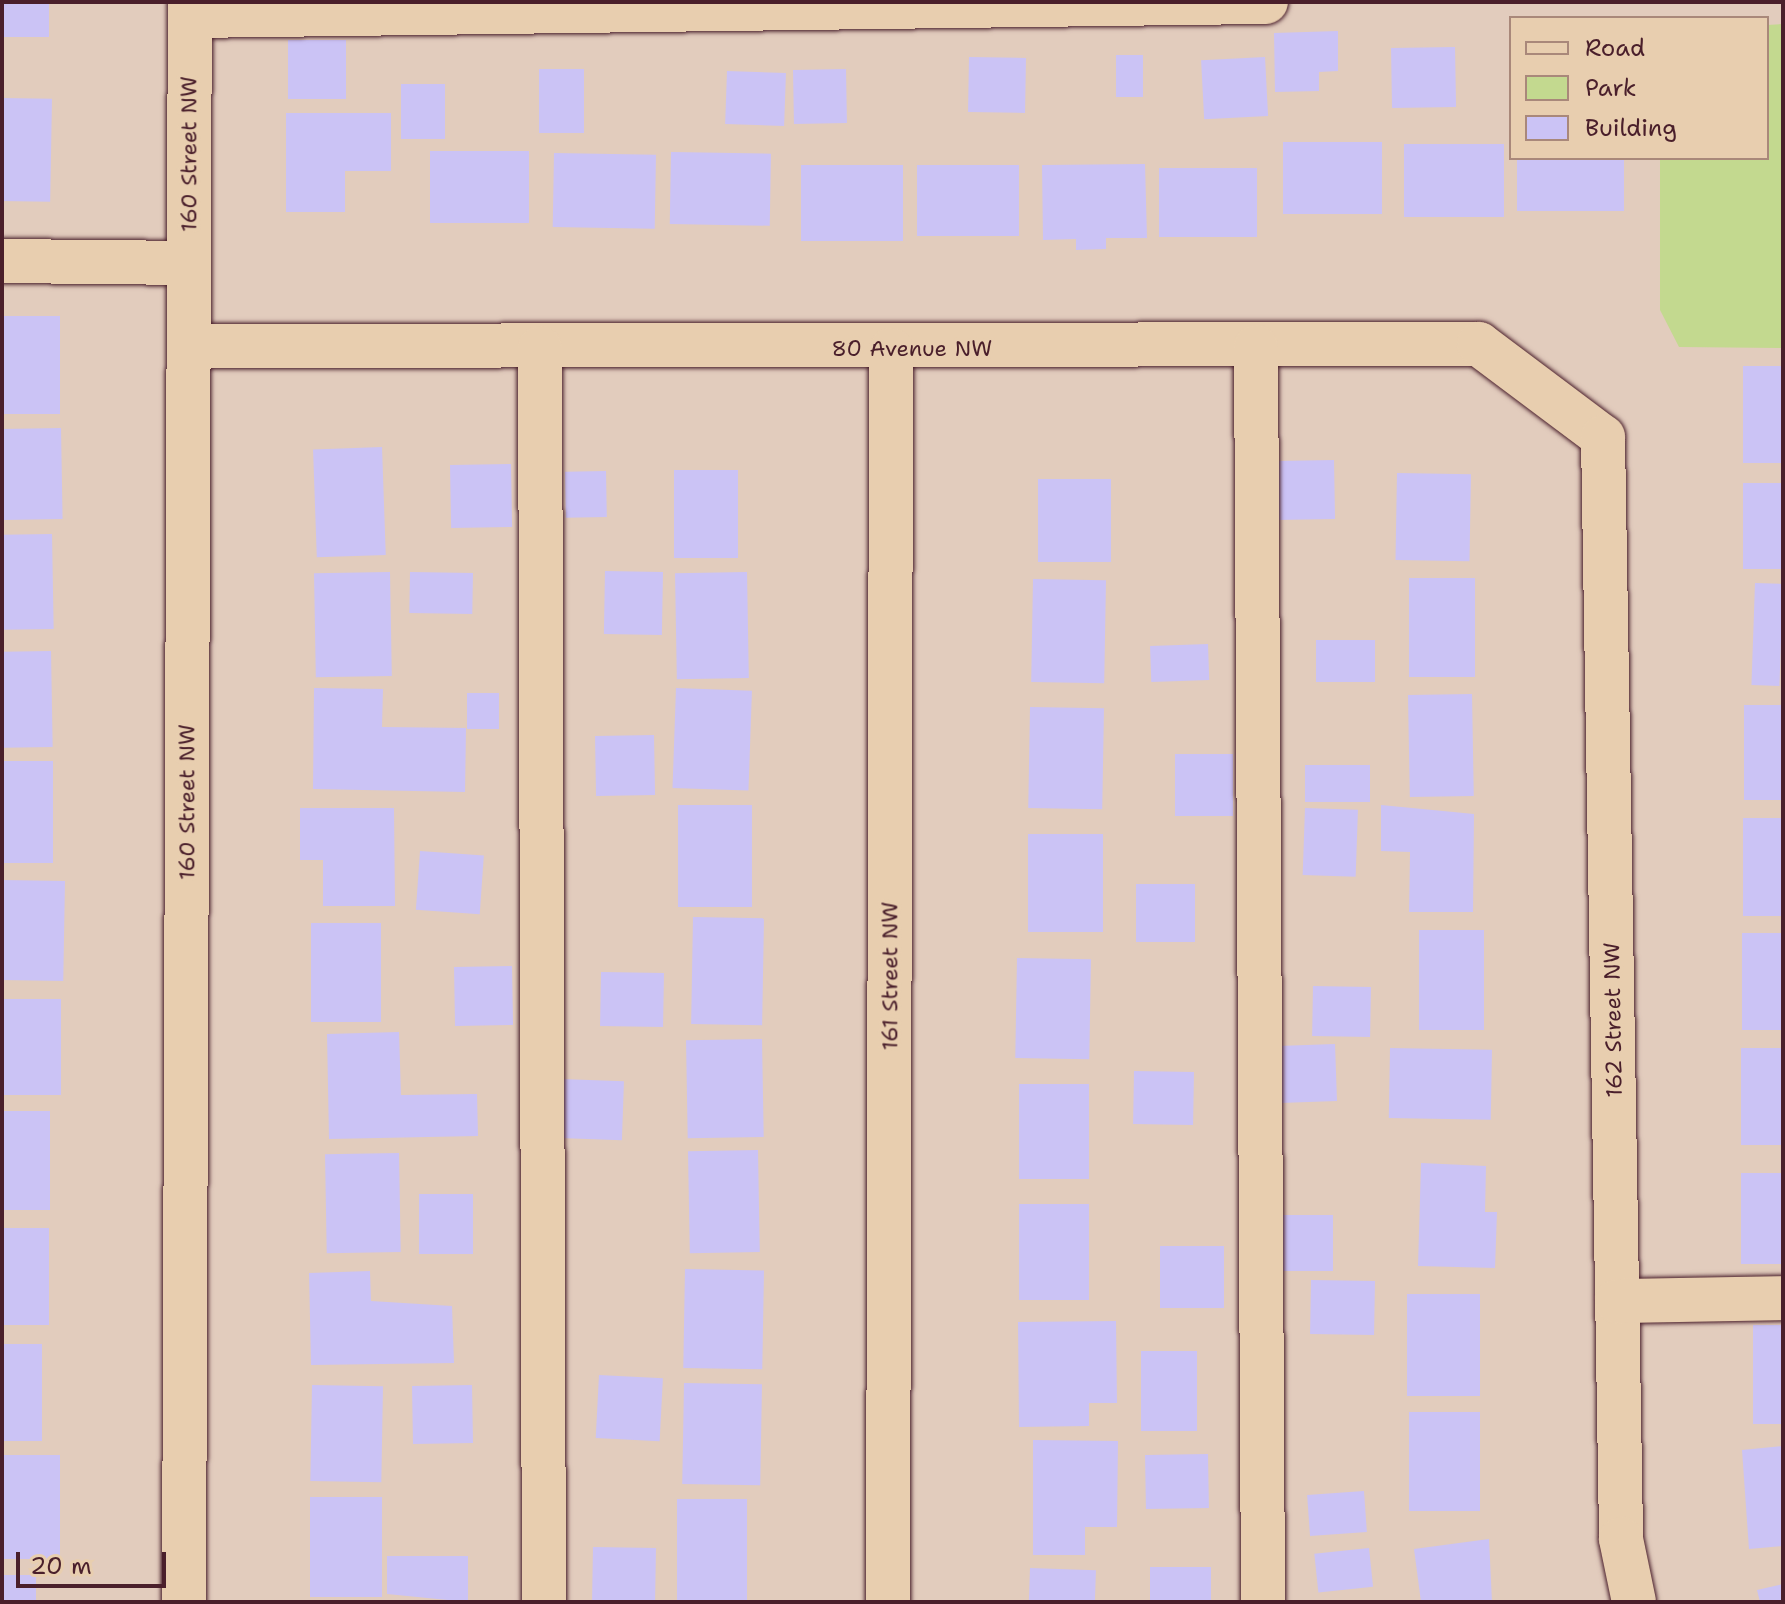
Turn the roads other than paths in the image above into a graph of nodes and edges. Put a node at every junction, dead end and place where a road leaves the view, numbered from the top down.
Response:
1 (1266, 2) edge
2 (190, 9) edge
3 (2, 261) edge
4 (189, 263) junction
5 (189, 346) junction
6 (1256, 347) junction
7 (540, 348) junction
8 (891, 350) junction
9 (1603, 437) joint
10 (1783, 1298) edge
11 (1617, 1301) junction
12 (184, 1602) edge
13 (544, 1602) edge
14 (888, 1602) edge
15 (1263, 1602) edge
16 (1634, 1602) edge

1 - 2 street
2 - 4 street, 160 Street NW
3 - 4 street
4 - 5 street, 160 Street NW
5 - 7 street, 80 Avenue NW
5 - 12 street, 160 Street NW
6 - 8 street, 80 Avenue NW
6 - 9 street, 80 Avenue NW
6 - 15 street
7 - 8 street, 80 Avenue NW
7 - 13 street
8 - 14 street, 161 Street NW
9 - 11 street, 162 Street NW
10 - 11 street
11 - 16 street, 162 Street NW

